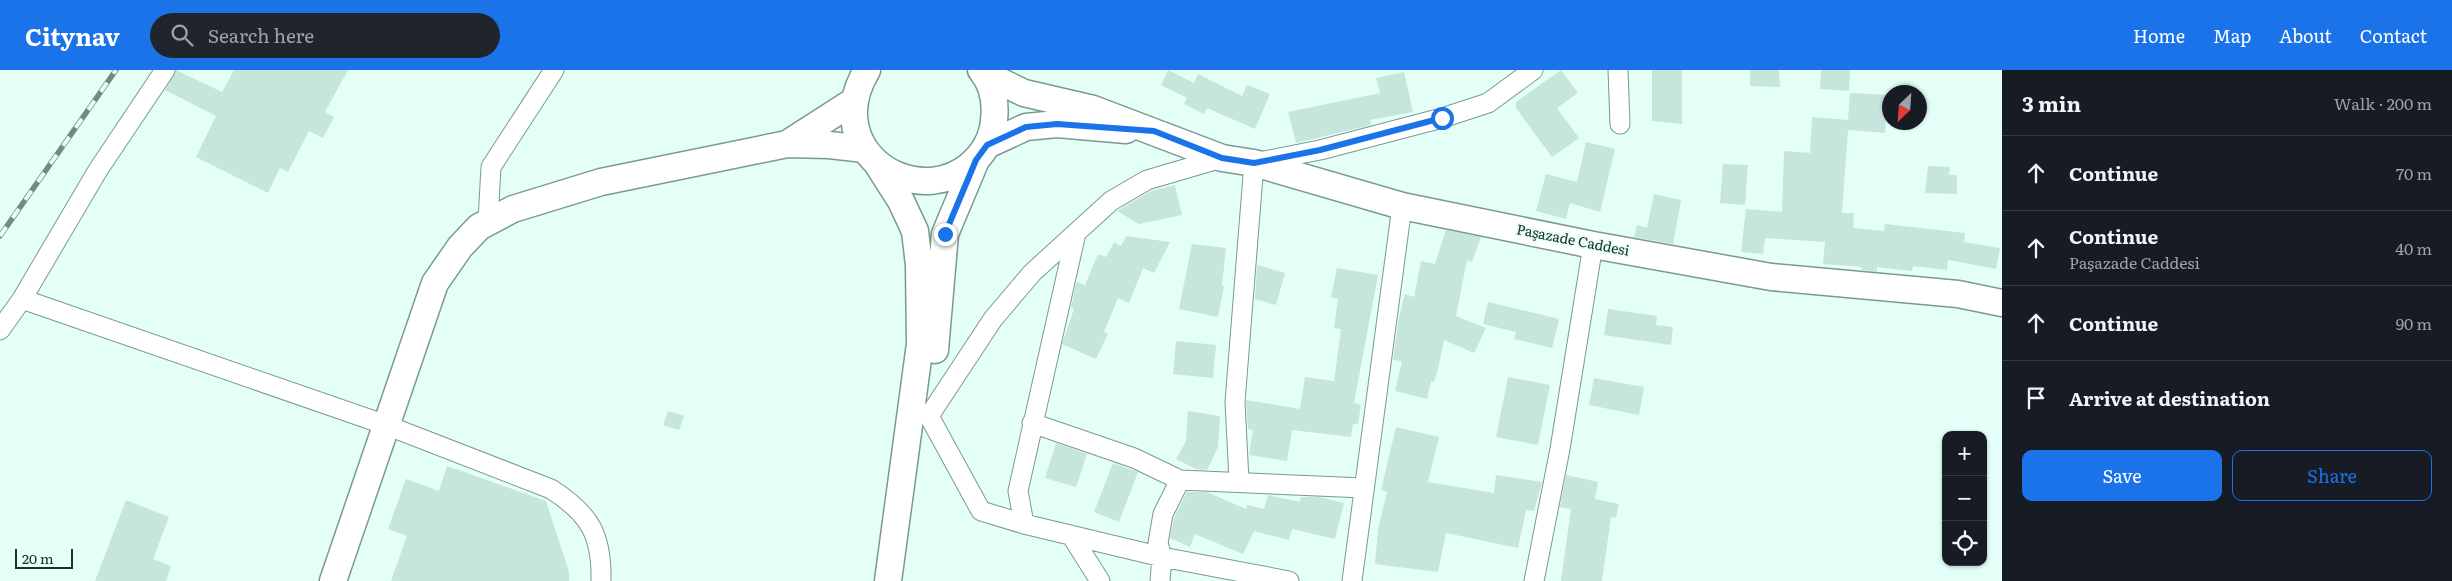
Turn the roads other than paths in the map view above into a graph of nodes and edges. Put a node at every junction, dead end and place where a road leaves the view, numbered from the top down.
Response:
1 (165, 70) edge
2 (554, 70) edge
3 (867, 70) edge
4 (1533, 70) edge
5 (1618, 70) edge
6 (983, 72) edge
7 (854, 101) junction
8 (1620, 124) dead end
9 (1154, 131) junction
10 (787, 144) junction
11 (982, 152) junction
12 (870, 156) junction
13 (1222, 158) junction
14 (1254, 163) junction
15 (1402, 206) junction
16 (488, 221) junction
17 (1076, 233) junction
18 (1593, 245) junction
19 (22, 299) junction
20 (2002, 303) edge
21 (0, 330) edge
22 (929, 416) junction
23 (1032, 423) junction
24 (386, 425) junction
25 (1180, 480) junction
26 (1239, 481) junction
27 (1364, 488) junction
28 (1024, 524) junction
29 (1071, 535) junction
30 (1162, 557) junction
31 (332, 581) edge
32 (601, 581) edge
33 (888, 581) edge
34 (905, 581) edge
35 (1100, 581) edge
36 (1160, 581) edge
37 (1289, 581) edge
38 (1352, 581) edge
39 (1534, 581) edge

1 - 19 street
2 - 16 street
3 - 7 street
4 - 14 street
5 - 8 street
6 - 9 street, Paşazade Caddesi
6 - 11 street
7 - 10 street
7 - 12 street
9 - 11 street
9 - 13 street, Paşazade Caddesi
10 - 12 street
10 - 16 street
11 - 12 street
11 - 22 street
12 - 33 street
13 - 14 street, Paşazade Caddesi
13 - 17 street
14 - 15 street, Paşazade Caddesi
14 - 26 street
15 - 18 street, Paşazade Caddesi
15 - 27 street
16 - 24 street
17 - 22 street
17 - 23 street
18 - 20 street, Paşazade Caddesi
18 - 39 street
19 - 21 street
19 - 24 street
22 - 28 street
22 - 34 street
23 - 25 street
23 - 28 street
24 - 31 street
24 - 32 street
25 - 26 street
25 - 30 street
26 - 27 street
27 - 38 street
28 - 29 street
29 - 30 street
29 - 35 street
30 - 36 street
30 - 37 street

